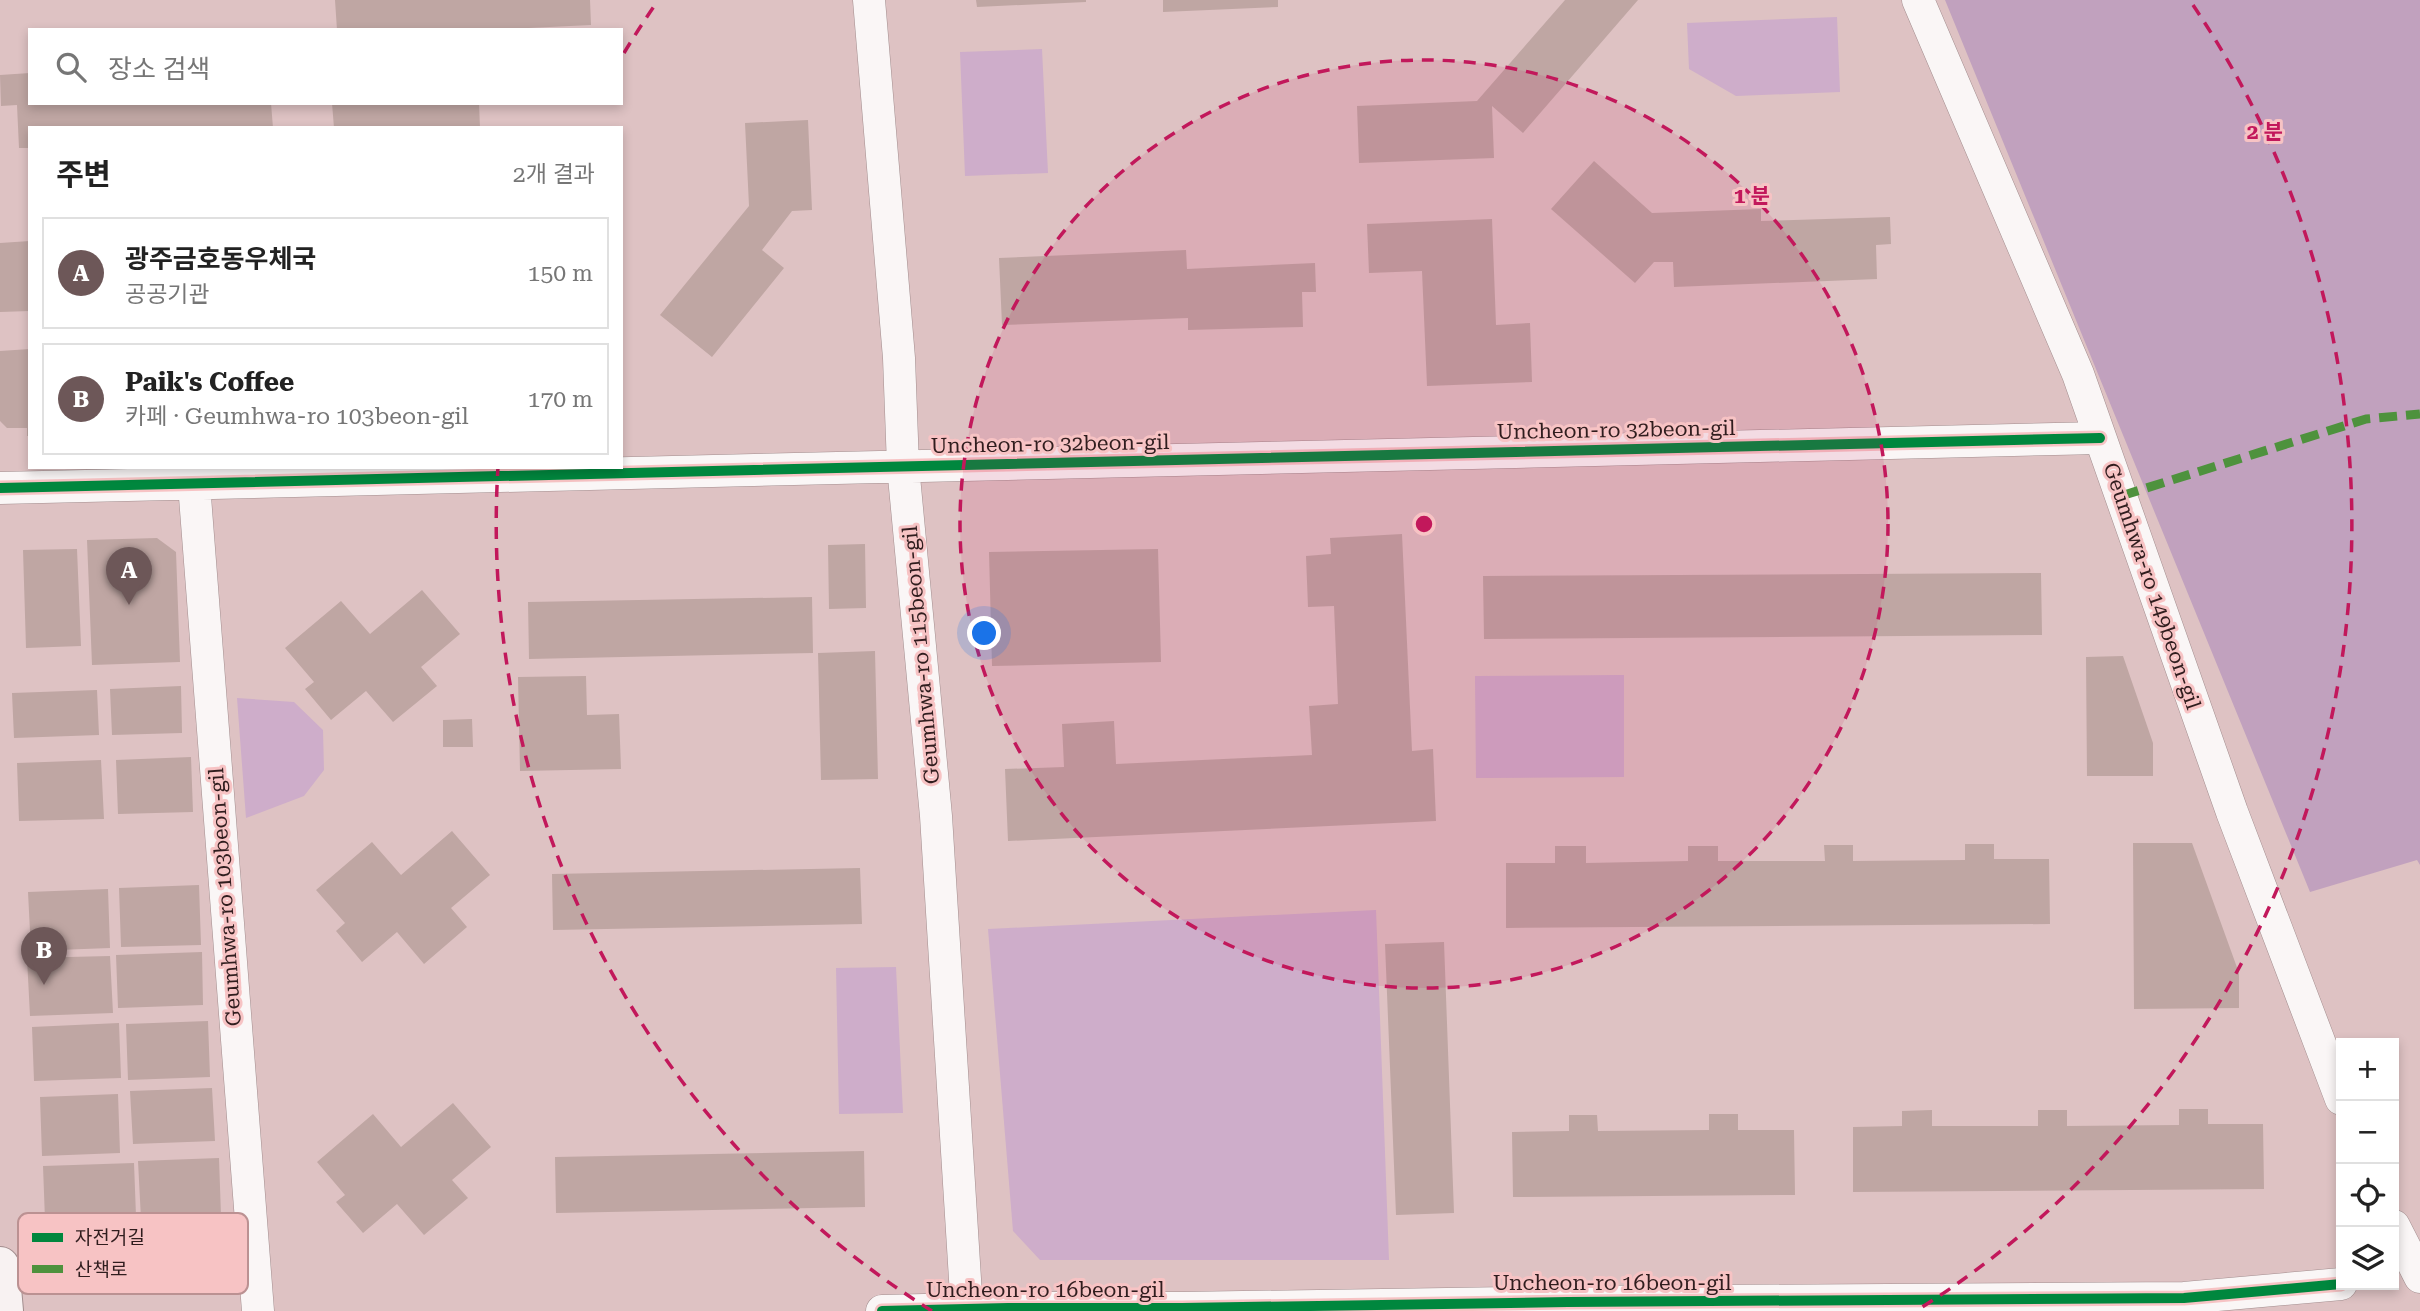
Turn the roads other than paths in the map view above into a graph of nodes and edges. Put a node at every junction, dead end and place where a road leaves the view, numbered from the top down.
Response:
1 (870, 0) edge
2 (1918, 0) edge
3 (2100, 438) junction
4 (903, 466) junction
5 (194, 484) junction
6 (0, 488) edge
7 (2336, 1086) edge
8 (2394, 1227) edge
9 (0, 1266) edge
10 (2408, 1270) edge
11 (2336, 1284) edge
12 (967, 1310) edge
13 (4, 1311) edge
14 (258, 1311) edge
15 (882, 1311) edge

1 - 4 street, Geumhwa-ro 115beon-gil
2 - 3 street, Geumhwa-ro 149beon-gil
3 - 4 street, Uncheon-ro 32beon-gil
3 - 7 street, Geumhwa-ro 149beon-gil
4 - 5 street, Uncheon-ro 32beon-gil
4 - 12 street, Geumhwa-ro 115beon-gil
5 - 6 street, Uncheon-ro 32beon-gil
5 - 14 street, Geumhwa-ro 103beon-gil
8 - 10 street
9 - 13 main road
11 - 12 street, Uncheon-ro 16beon-gil
12 - 15 street, Uncheon-ro 16beon-gil

